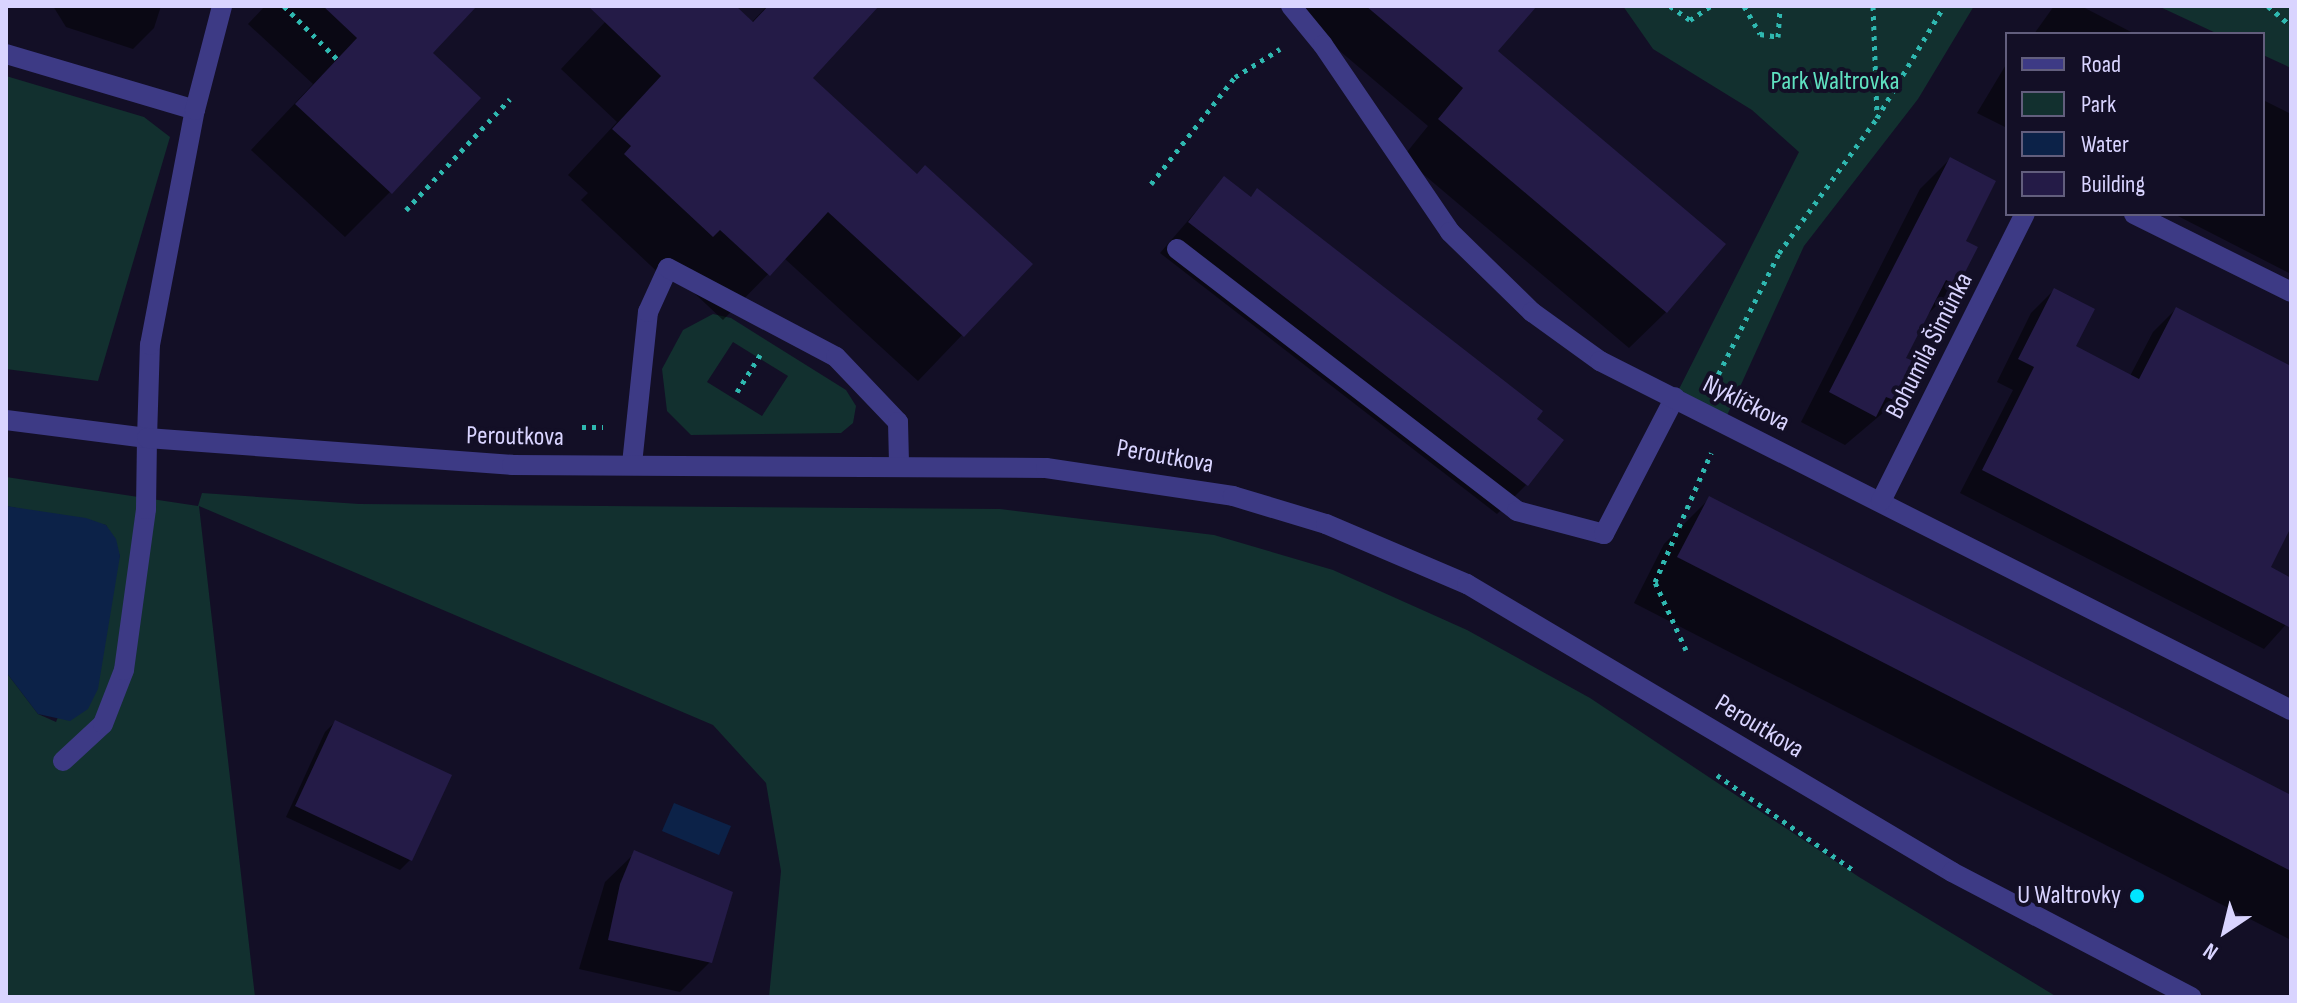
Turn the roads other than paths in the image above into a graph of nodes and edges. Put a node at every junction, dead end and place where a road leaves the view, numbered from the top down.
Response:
1 (222, 6) edge
2 (1291, 6) edge
3 (6, 54) edge
4 (195, 110) junction
5 (2024, 216) edge
6 (2138, 216) edge
7 (1177, 249) dead end
8 (2291, 292) edge
9 (1675, 397) junction
10 (6, 420) edge
11 (147, 438) junction
12 (899, 463) junction
13 (632, 464) junction
14 (1881, 501) junction
15 (2291, 710) edge
16 (63, 761) dead end
17 (2191, 997) edge

1 - 4 street
2 - 9 street, Nyklíčkova
3 - 4 street
4 - 11 street
5 - 14 street, Bohumila Šimůnka
6 - 8 street
7 - 9 street
9 - 14 street, Nyklíčkova
10 - 11 street, Peroutkova
11 - 13 street, Peroutkova
11 - 16 street
12 - 13 street, Peroutkova
12 - 13 street
12 - 17 street, Peroutkova
14 - 15 street, Nyklíčkova

